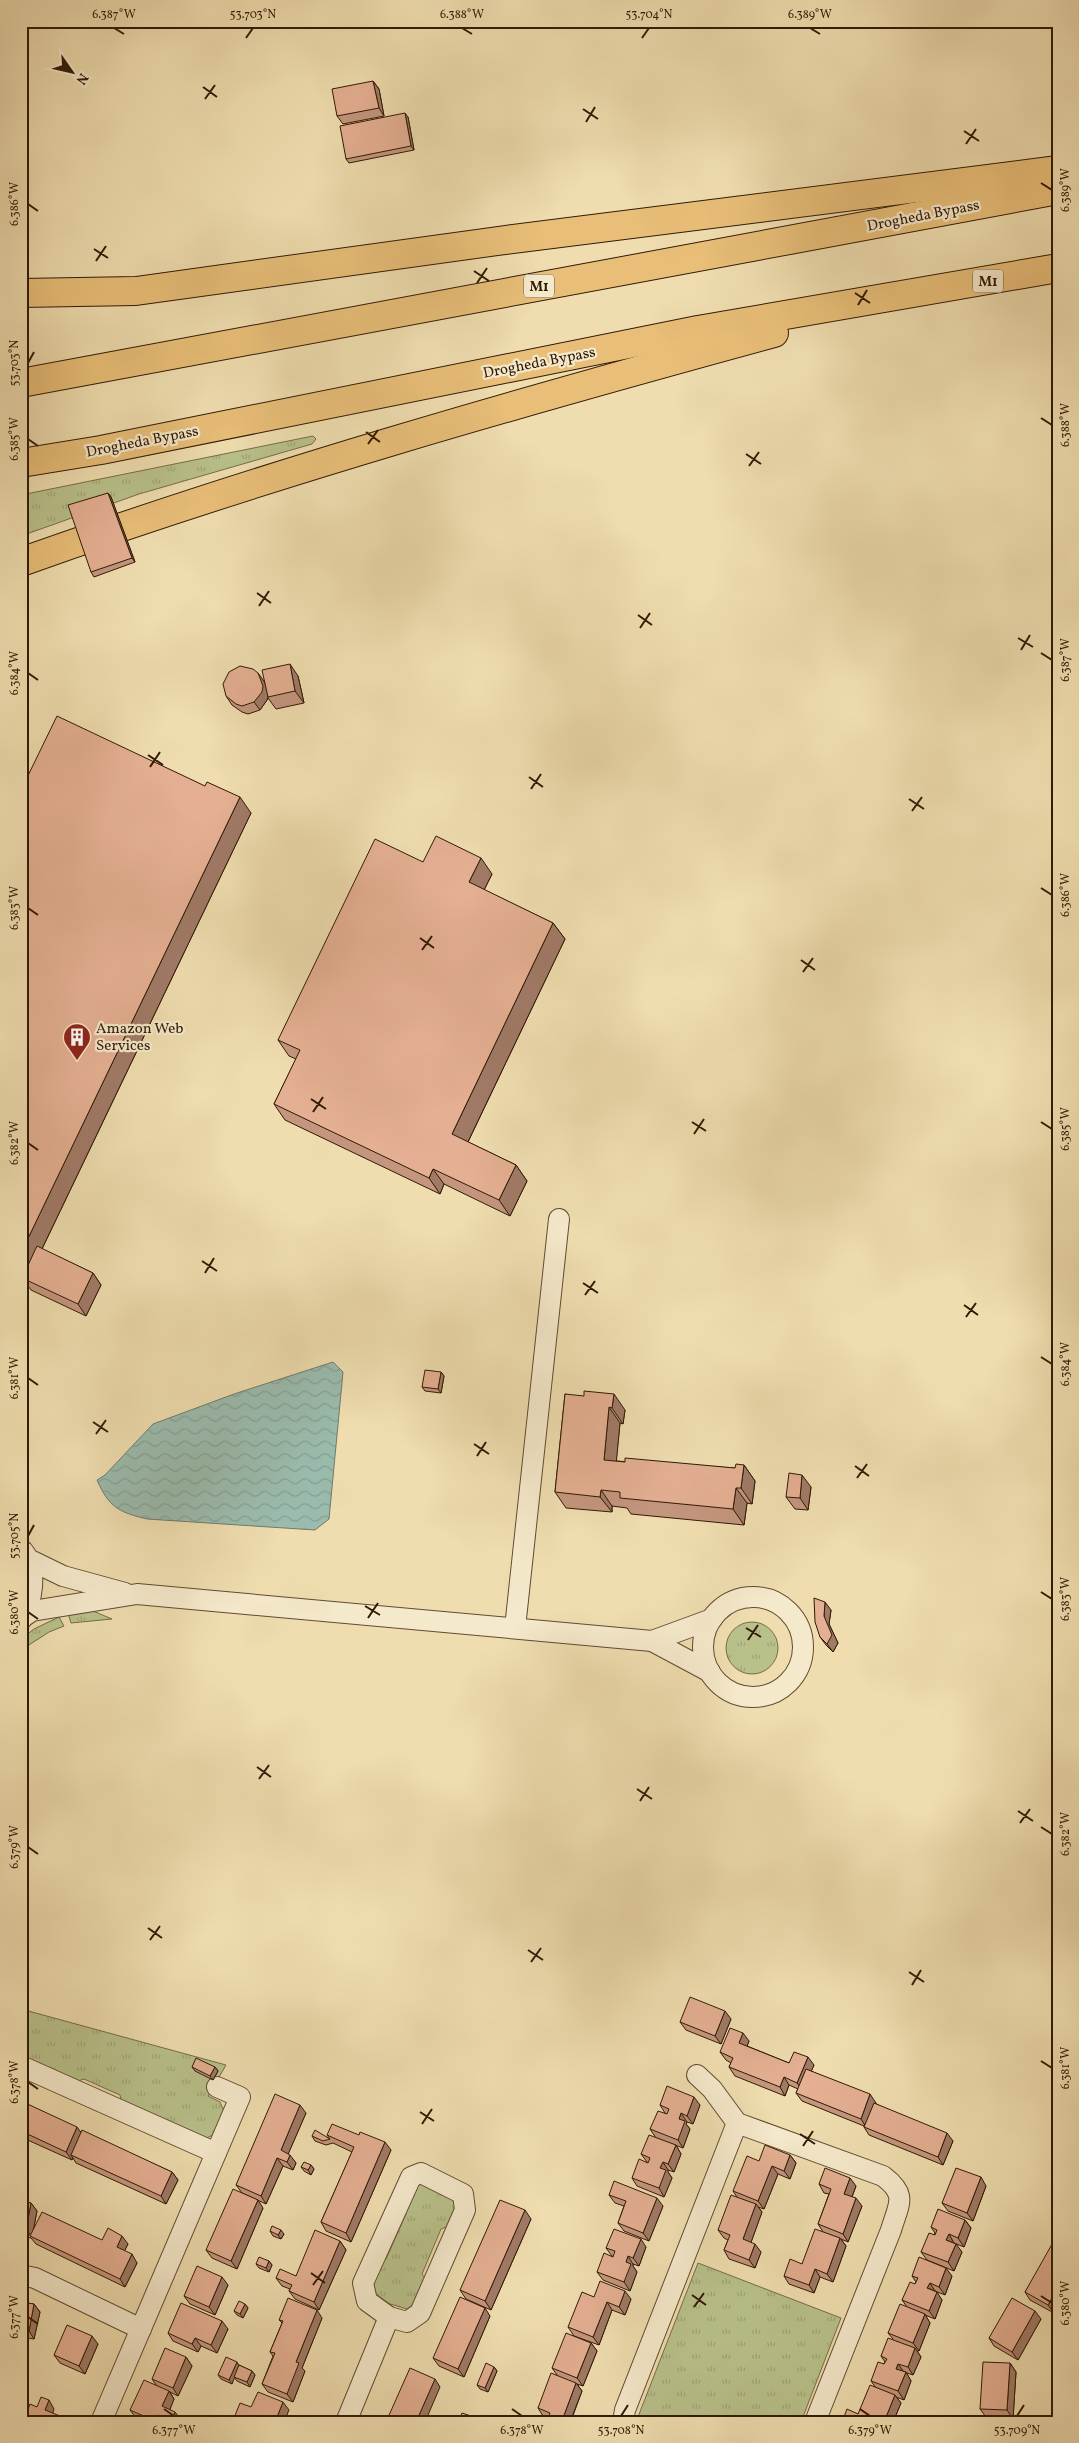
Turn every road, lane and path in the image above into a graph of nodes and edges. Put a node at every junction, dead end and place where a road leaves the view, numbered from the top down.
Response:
1 (1058, 170) edge
2 (1058, 190) edge
3 (1058, 268) edge
4 (21, 293) edge
5 (917, 294) junction
6 (21, 383) edge
7 (21, 463) edge
8 (21, 562) edge
9 (559, 1219) dead end
10 (25, 1554) edge
11 (130, 1594) junction
12 (22, 1618) edge
13 (712, 1619) junction
14 (515, 1628) junction
15 (652, 1641) junction
16 (710, 1672) junction
17 (21, 2066) edge
18 (697, 2075) dead end
19 (217, 2087) dead end
20 (738, 2123) junction
21 (216, 2153) junction
22 (21, 2275) edge
23 (389, 2316) junction
24 (141, 2329) junction
25 (101, 2422) edge
26 (346, 2422) edge
27 (623, 2422) edge
28 (815, 2422) edge

1 - 4 highway
2 - 6 highway, Drogheda Bypass / M1
3 - 5 highway, Drogheda Bypass / M1
5 - 7 highway, Drogheda Bypass / M1
5 - 8 highway
9 - 14 street
10 - 11 street
10 - 12 street
11 - 12 street
11 - 14 street
13 - 15 street
13 - 16 street
13 - 16 street
14 - 15 street
15 - 16 street
17 - 21 street
18 - 20 street
19 - 21 street
20 - 27 street
20 - 28 street
21 - 24 street
22 - 24 street
23 - 23 street
23 - 26 street
24 - 25 street

